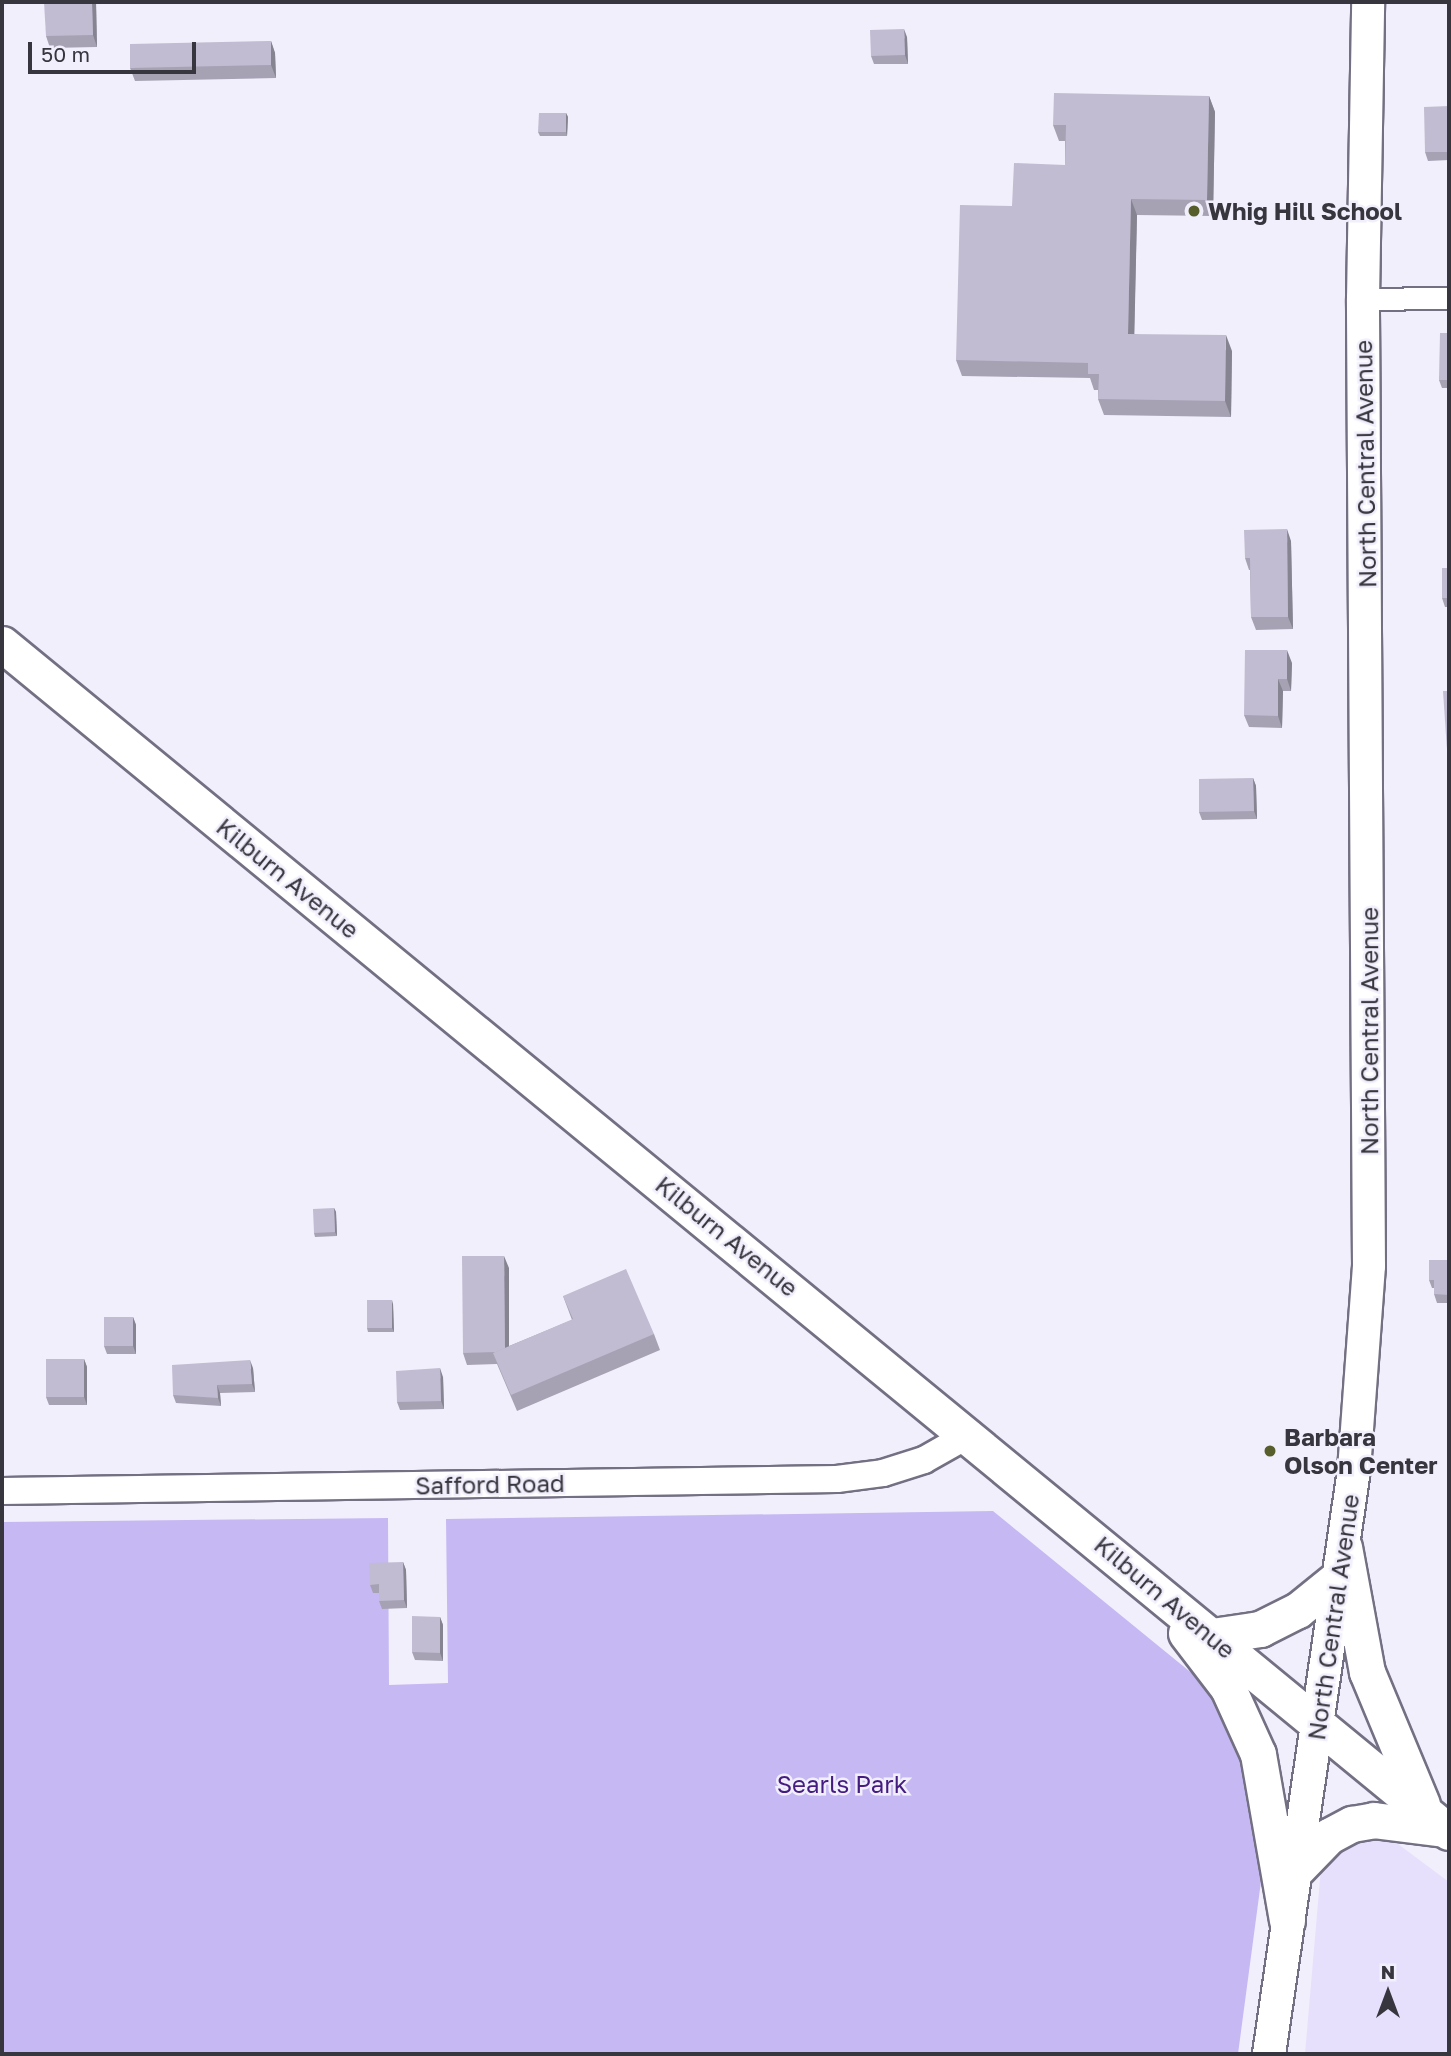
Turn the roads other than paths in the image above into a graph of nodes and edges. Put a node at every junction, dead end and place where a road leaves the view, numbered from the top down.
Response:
1 (1368, 2) edge
2 (1449, 298) edge
3 (1363, 299) junction
4 (2, 644) edge
5 (970, 1434) junction
6 (2, 1491) edge
7 (1342, 1561) junction
8 (1145, 1580) junction
9 (1212, 1636) junction
10 (1319, 1725) junction
11 (1440, 1825) edge
12 (1295, 1871) junction
13 (1287, 1921) junction
14 (1269, 2054) edge

1 - 3 main road, North Central Avenue
2 - 3 street
3 - 7 main road, North Central Avenue
4 - 5 main road, Kilburn Avenue
5 - 6 street, Safford Road
5 - 8 main road, Kilburn Avenue
7 - 9 main road
7 - 10 main road, North Central Avenue
7 - 11 main road
8 - 9 main road, Kilburn Avenue
8 - 13 main road
9 - 10 main road, Kilburn Avenue
10 - 11 main road, Kilburn Avenue
10 - 12 main road, North Central Avenue
11 - 12 main road
12 - 13 main road, North Central Avenue
13 - 14 main road, North Central Avenue

